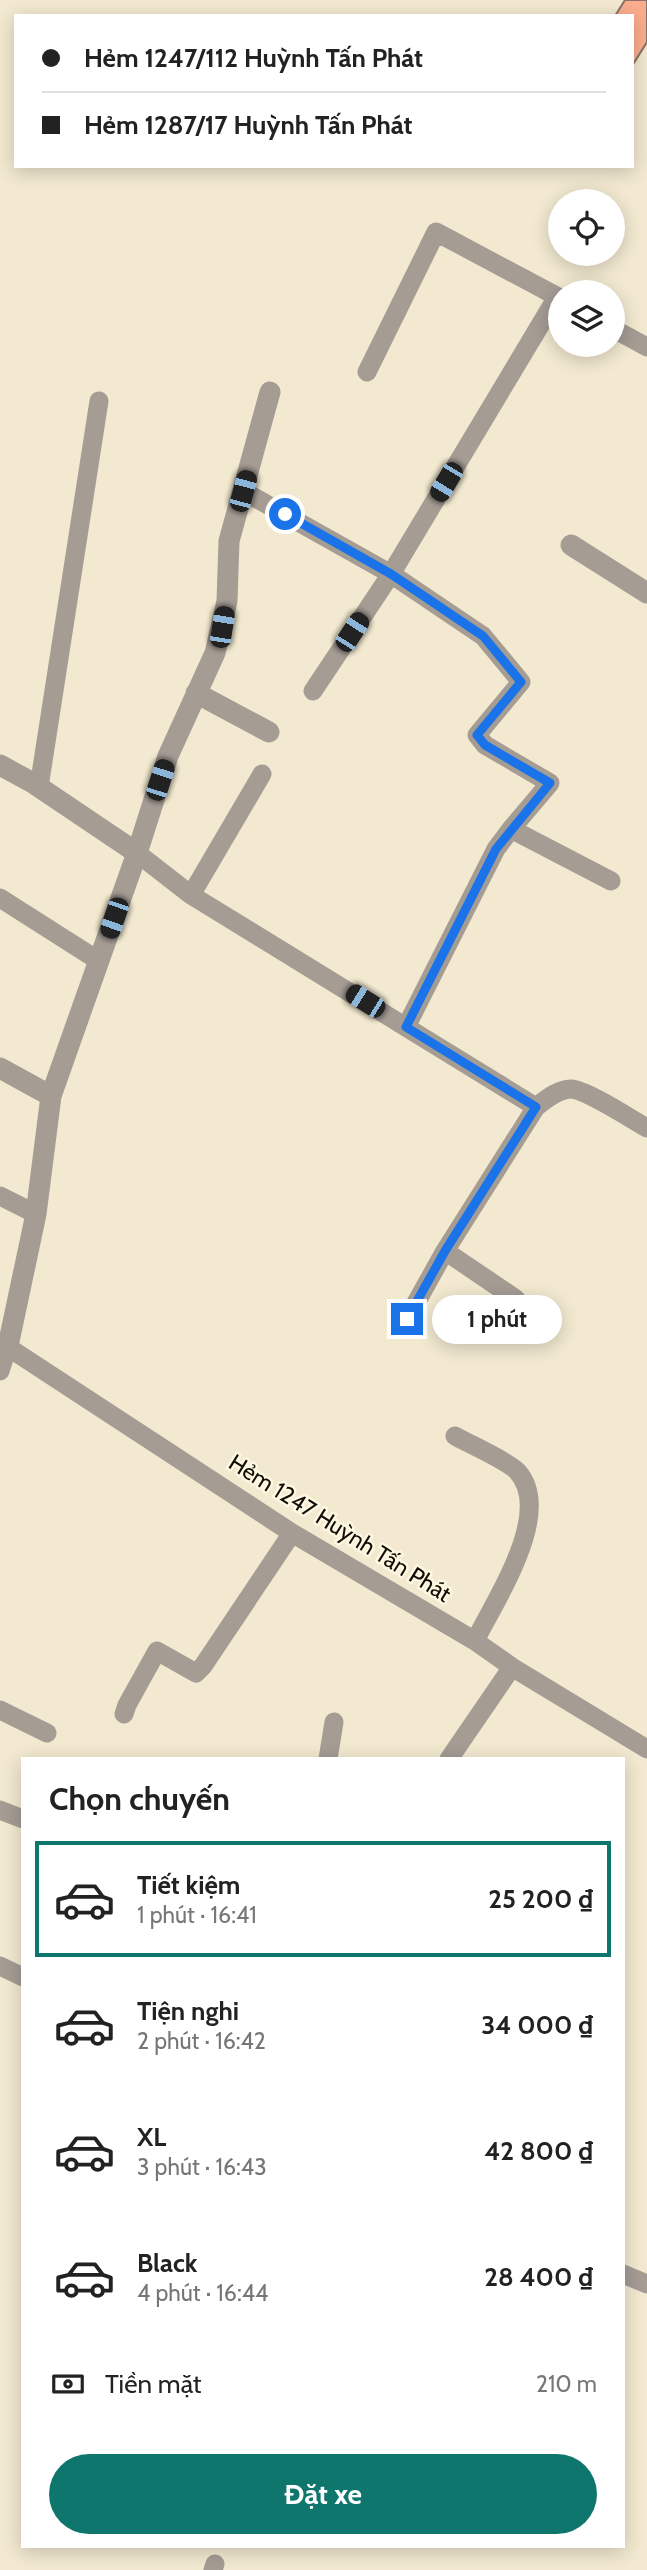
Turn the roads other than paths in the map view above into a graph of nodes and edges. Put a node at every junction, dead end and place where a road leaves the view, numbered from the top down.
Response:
1 (548, 292) edge
2 (548, 316) edge
3 (625, 335) edge
4 (647, 347) edge
5 (366, 372) dead end
6 (270, 391) dead end
7 (99, 401) dead end
8 (243, 491) junction
9 (570, 545) dead end
10 (391, 574) junction
11 (647, 593) edge
12 (313, 691) dead end
13 (196, 693) junction
14 (269, 732) dead end
15 (0, 765) edge
16 (262, 774) dead end
17 (39, 787) junction
18 (511, 829) junction
19 (137, 853) junction
20 (611, 881) dead end
21 (191, 895) junction
22 (0, 898) edge
23 (99, 961) junction
24 (406, 1027) junction
25 (0, 1068) edge
26 (51, 1096) junction
27 (536, 1107) junction
28 (647, 1128) edge
29 (0, 1196) edge
30 (36, 1214) junction
31 (445, 1251) junction
32 (516, 1298) dead end
33 (407, 1319) dead end
34 (4, 1344) edge
35 (0, 1371) edge
36 (455, 1436) dead end
37 (292, 1533) junction
38 (475, 1641) junction
39 (512, 1667) junction
40 (0, 1710) edge
41 (124, 1714) dead end
42 (334, 1722) dead end
43 (47, 1733) dead end
44 (647, 1749) edge
45 (328, 1757) edge
46 (450, 1757) edge
47 (0, 1810) edge
48 (21, 1818) edge
49 (0, 1966) edge
50 (21, 1977) edge
51 (625, 2275) edge
52 (647, 2284) edge

1 - 5 lane
2 - 10 lane
3 - 4 lane
6 - 8 street
7 - 17 lane
8 - 10 lane
8 - 13 street
9 - 11 street
10 - 12 lane
10 - 18 lane
13 - 14 street
13 - 19 street
15 - 17 street
16 - 21 lane
17 - 19 street
18 - 20 lane
18 - 24 lane
19 - 21 lane
19 - 23 street
21 - 24 lane
22 - 23 lane
23 - 26 street
24 - 27 lane
25 - 26 street
26 - 30 street
27 - 28 lane
27 - 31 lane
29 - 30 lane
30 - 34 street
31 - 32 lane
31 - 33 lane
34 - 35 lane
34 - 37 lane, Hẻm 1247 Huỳnh Tấn Phát
36 - 38 lane
37 - 38 lane, Hẻm 1247 Huỳnh Tấn Phát
37 - 41 lane
38 - 39 lane, Hẻm 1247 Huỳnh Tấn Phát
39 - 44 lane, Hẻm 1247 Huỳnh Tấn Phát
39 - 46 lane
40 - 43 lane
42 - 45 lane
47 - 48 lane
49 - 50 lane
51 - 52 lane

